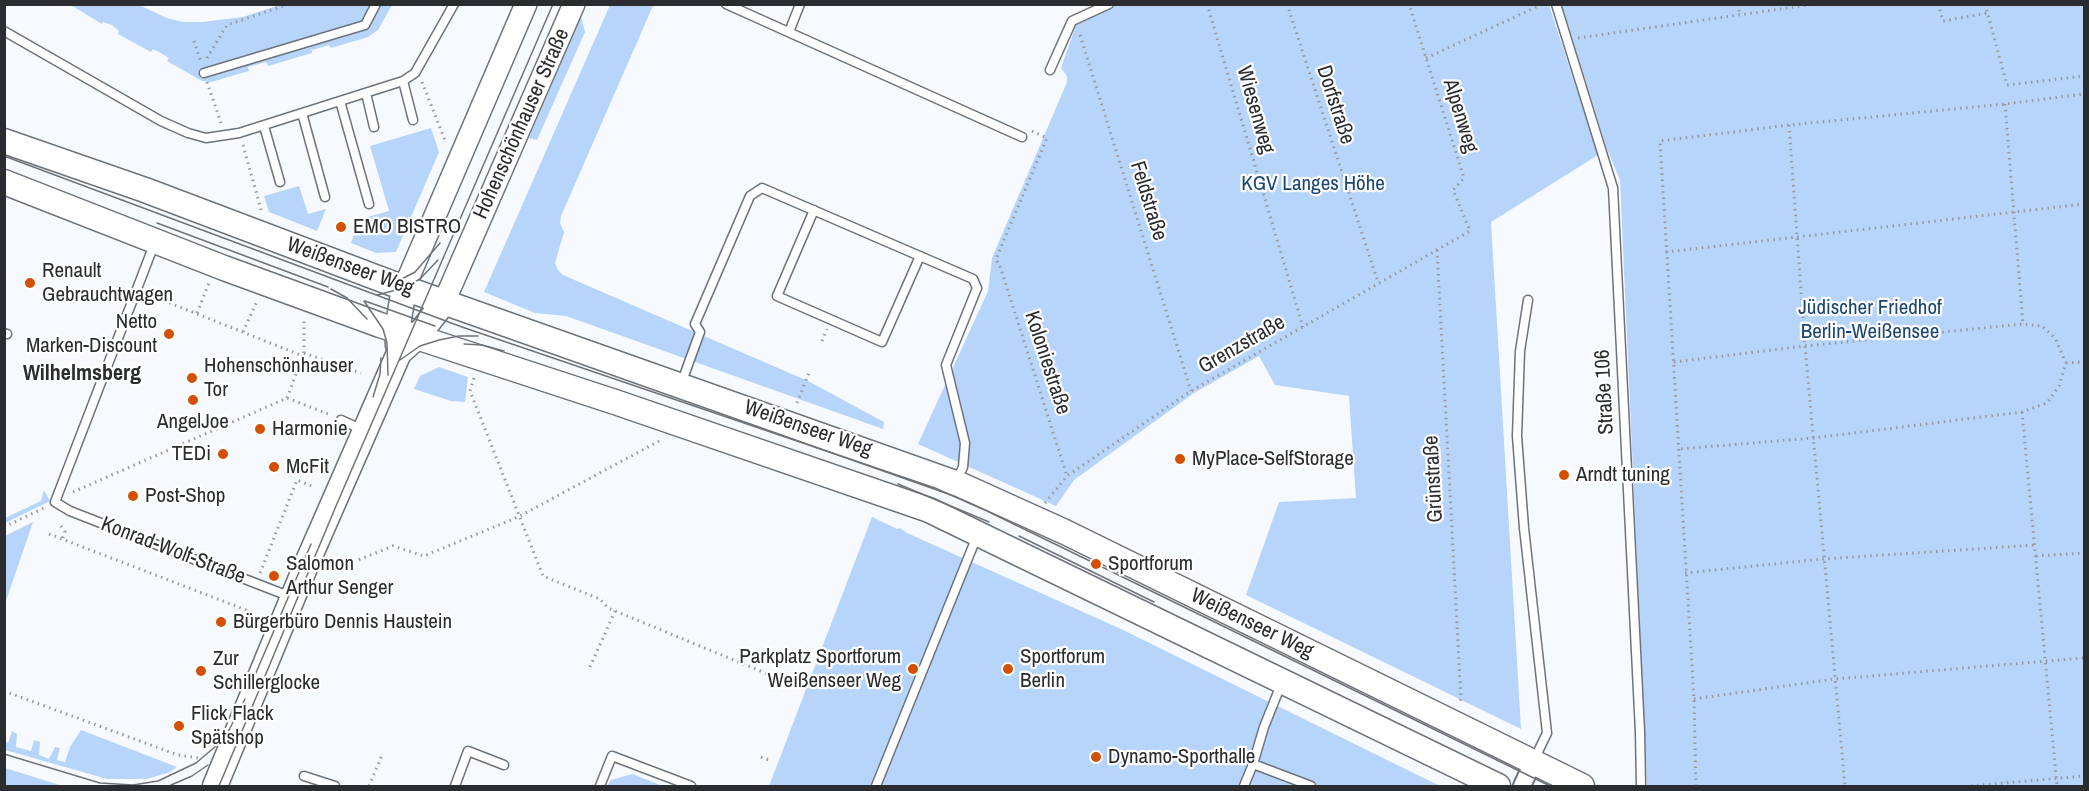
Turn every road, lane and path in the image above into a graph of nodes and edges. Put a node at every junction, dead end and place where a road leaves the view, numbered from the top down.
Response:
1 (289, 4) edge
2 (376, 4) edge
3 (454, 4) edge
4 (526, 4) edge
5 (574, 4) edge
6 (726, 4) edge
7 (800, 4) edge
8 (1109, 4) edge
9 (1207, 4) edge
10 (1287, 4) edge
11 (1409, 4) edge
12 (1543, 4) edge
13 (1556, 4) edge
14 (1738, 4) edge
15 (1815, 4) edge
16 (1938, 4) edge
17 (1985, 4) edge
18 (1988, 13) junction
19 (1740, 15) junction
20 (1072, 21) junction
21 (4, 31) edge
22 (789, 32) junction
23 (1567, 39) junction
24 (194, 41) dead end
25 (1426, 58) junction
26 (1050, 70) dead end
27 (204, 73) dead end
28 (2085, 76) edge
29 (403, 81) junction
30 (421, 81) dead end
31 (366, 93) junction
32 (2085, 94) edge
33 (212, 96) dead end
34 (340, 101) junction
35 (2005, 104) junction
36 (302, 113) junction
37 (413, 120) dead end
38 (221, 123) dead end
39 (1789, 125) junction
40 (264, 126) junction
41 (374, 127) dead end
42 (1026, 127) dead end
43 (1022, 137) dead end
44 (4, 141) edge
45 (241, 141) dead end
46 (447, 146) dead end
47 (4, 182) edge
48 (280, 182) dead end
49 (325, 197) dead end
50 (369, 204) dead end
51 (2083, 205) edge
52 (814, 210) junction
53 (2012, 211) junction
54 (262, 213) dead end
55 (1470, 231) joint
56 (1798, 236) junction
57 (155, 242) junction
58 (1437, 250) junction
59 (1666, 252) junction
60 (920, 256) junction
61 (211, 279) dead end
62 (1378, 282) junction
63 (404, 288) junction
64 (137, 290) junction
65 (259, 297) dead end
66 (1527, 300) dead end
67 (444, 302) junction
68 (197, 314) junction
69 (305, 315) dead end
70 (2023, 324) junction
71 (1303, 327) junction
72 (243, 332) junction
73 (404, 340) junction
74 (1805, 346) junction
75 (303, 355) junction
76 (1674, 362) junction
77 (2085, 362) edge
78 (2066, 363) junction
79 (810, 370) dead end
80 (361, 374) dead end
81 (475, 377) dead end
82 (681, 385) junction
83 (1191, 391) junction
84 (287, 398) junction
85 (797, 404) dead end
86 (2022, 412) junction
87 (342, 420) joint
88 (364, 431) junction
89 (1813, 438) junction
90 (661, 440) dead end
91 (1679, 449) junction
92 (1067, 476) junction
93 (956, 483) junction
94 (314, 487) dead end
95 (992, 498) junction
96 (55, 502) junction
97 (1044, 504) dead end
98 (518, 517) junction
99 (60, 525) dead end
100 (4, 527) edge
101 (49, 534) dead end
102 (978, 534) junction
103 (63, 540) junction
104 (2035, 544) junction
105 (2085, 553) edge
106 (2036, 556) junction
107 (1823, 559) junction
108 (331, 571) dead end
109 (1685, 573) junction
110 (256, 584) junction
111 (292, 598) junction
112 (615, 611) junction
113 (254, 614) dead end
114 (1288, 641) junction
115 (2085, 658) edge
116 (2045, 662) junction
117 (590, 667) dead end
118 (1277, 679) junction
119 (1834, 679) junction
120 (799, 687) dead end
121 (4, 691) edge
122 (1694, 699) junction
123 (1457, 707) dead end
124 (382, 755) dead end
125 (761, 757) dead end
126 (198, 758) dead end
127 (771, 761) dead end
128 (1533, 762) junction
129 (1253, 764) junction
130 (504, 765) dead end
131 (304, 776) dead end
132 (2085, 776) edge
133 (2056, 778) junction
134 (214, 786) edge
135 (335, 786) edge
136 (369, 786) edge
137 (454, 786) edge
138 (600, 786) edge
139 (691, 786) edge
140 (876, 786) edge
141 (1244, 786) edge
142 (1311, 786) edge
143 (1498, 786) edge
144 (1522, 786) edge
145 (1582, 786) edge
146 (1641, 786) edge
147 (1696, 786) edge
148 (1845, 786) edge
149 (1971, 786) edge
150 (2057, 786) edge

1 - 24 path
2 - 27 lane
3 - 29 lane
4 - 63 street, Hohenschönhauser Straße
5 - 67 street, Hohenschönhauser Straße
6 - 22 lane
7 - 22 lane
8 - 20 lane
9 - 71 path, Wiesenweg
10 - 62 path, Dorfstraße
11 - 25 path, Alpenweg
12 - 25 path
13 - 23 lane, Straße 106
14 - 19 path
15 - 19 path
16 - 18 path
17 - 18 path
18 - 28 path
19 - 23 path
20 - 26 lane
20 - 83 path, Feldstraße
21 - 40 lane
22 - 43 lane
23 - 146 lane, Straße 106
25 - 55 path, Alpenweg
29 - 31 lane
29 - 37 lane
30 - 46 path
31 - 34 lane
31 - 41 lane
32 - 35 path
33 - 38 path
34 - 36 lane
34 - 50 lane
35 - 39 path
35 - 53 path
36 - 40 lane
36 - 49 lane
39 - 56 path
39 - 59 path
40 - 48 lane
42 - 92 path, Koloniestraße
44 - 63 main road, Weißenseer Weg
45 - 54 path
47 - 57 main road, Weißenseer Weg
51 - 53 path
52 - 60 lane
52 - 60 lane
52 - 82 lane
53 - 56 path
53 - 70 path
55 - 58 path, Grenzstraße
56 - 59 path
56 - 74 path
57 - 64 lane
57 - 73 main road, Weißenseer Weg
58 - 62 path, Grenzstraße
58 - 123 path, Grünstraße
59 - 76 path
60 - 93 lane
61 - 68 path
62 - 71 path, Grenzstraße
63 - 67 main road, Weißenseer Weg
63 - 73 main road, Hohenschönhauser Straße
64 - 68 path
64 - 96 lane
65 - 72 path
66 - 128 lane
67 - 73 main road, Hohenschönhauser Straße
67 - 82 main road, Weißenseer Weg
68 - 72 path
69 - 75 path
70 - 74 path
70 - 78 path
71 - 83 path, Grenzstraße
72 - 75 path
73 - 88 main road
73 - 102 main road, Weißenseer Weg
74 - 76 path
74 - 89 path
75 - 80 path
75 - 84 path
76 - 91 path
77 - 78 path
78 - 86 path
79 - 85 path
81 - 98 path
82 - 93 main road, Weißenseer Weg
83 - 92 path, Grenzstraße
84 - 87 path
84 - 96 path
86 - 89 path
86 - 104 path
87 - 88 lane
88 - 111 main road
89 - 91 path
89 - 107 path
90 - 98 path
91 - 109 path
92 - 97 path, Grenzstraße
93 - 95 main road, Weißenseer Weg
94 - 110 path
95 - 102 main road
95 - 114 main road, Weißenseer Weg
96 - 100 path
96 - 110 lane, Konrad-Wolf-Straße
98 - 108 path
98 - 112 path
99 - 103 path
101 - 103 path
102 - 118 main road, Weißenseer Weg
102 - 140 lane
103 - 113 path
104 - 106 path
104 - 107 path
105 - 106 path
106 - 116 path
107 - 109 path
107 - 119 path
109 - 122 path
110 - 111 lane, Konrad-Wolf-Straße
111 - 134 main road
112 - 117 path
112 - 120 path
114 - 118 main road
114 - 128 main road, Weißenseer Weg
115 - 116 path
116 - 119 path
116 - 133 path
118 - 129 lane
118 - 143 main road, Weißenseer Weg
119 - 122 path
119 - 148 path
121 - 126 path
122 - 147 path
124 - 136 path
125 - 127 path
128 - 144 street
128 - 145 main road, Weißenseer Weg
129 - 141 lane
129 - 142 lane
130 - 137 lane
131 - 135 lane
132 - 133 path
133 - 149 path
133 - 150 path
138 - 139 lane

